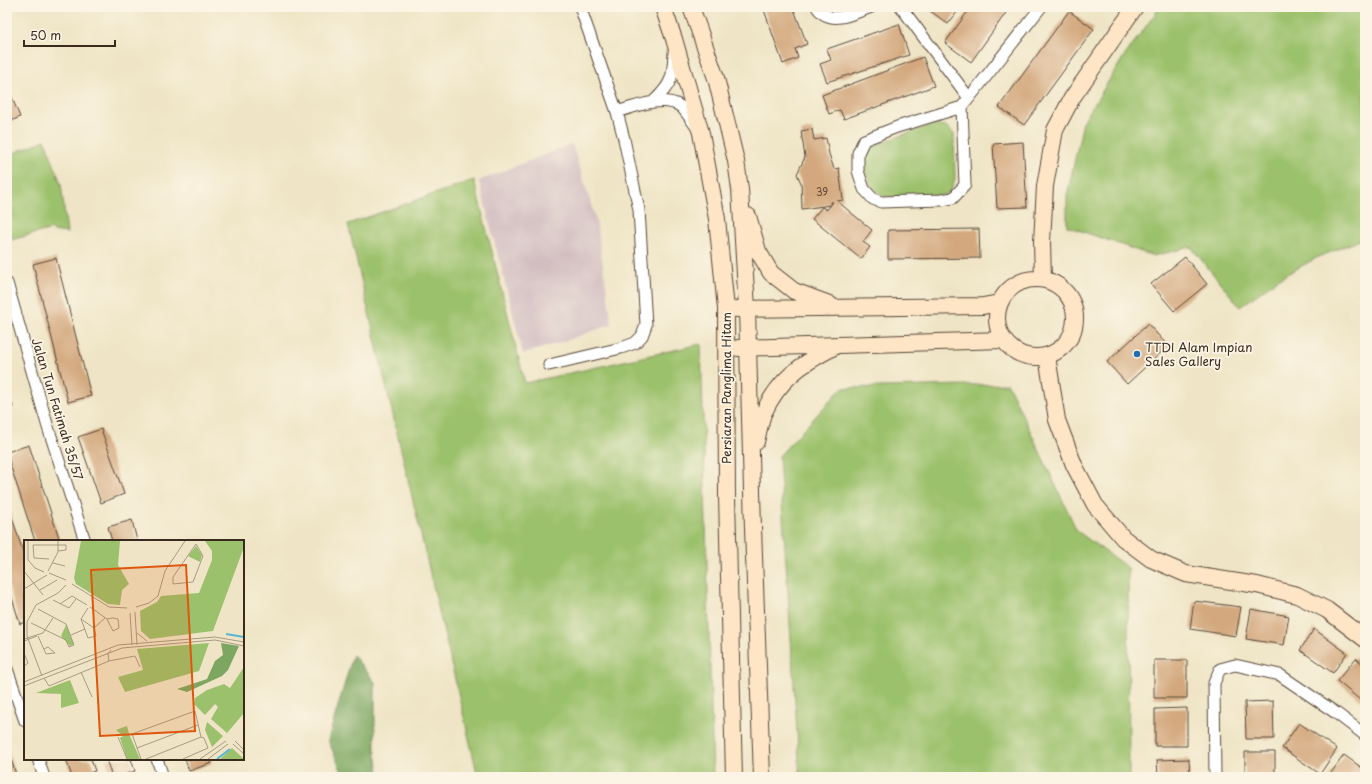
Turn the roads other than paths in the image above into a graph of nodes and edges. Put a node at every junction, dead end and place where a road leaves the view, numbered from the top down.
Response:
1 (580, 7) edge
2 (663, 7) edge
3 (691, 7) edge
4 (817, 7) edge
5 (871, 7) edge
6 (901, 7) edge
7 (1041, 7) edge
8 (1131, 8) edge
9 (674, 39) junction
10 (970, 98) junction
11 (654, 101) junction
12 (962, 107) junction
13 (617, 112) junction
14 (701, 133) junction
15 (740, 189) junction
16 (1043, 279) junction
17 (7, 283) edge
18 (999, 303) junction
19 (838, 308) junction
20 (726, 309) junction
21 (747, 309) junction
22 (1003, 340) junction
23 (838, 345) junction
24 (748, 347) junction
25 (726, 348) junction
26 (1047, 356) junction
27 (549, 365) dead end
28 (752, 457) junction
29 (85, 540) edge
30 (1365, 639) edge
31 (7, 669) edge
32 (24, 718) edge
33 (1365, 735) edge
34 (38, 760) edge
35 (157, 760) edge
36 (44, 777) edge
37 (163, 777) edge
38 (734, 777) edge
39 (762, 777) edge
40 (1215, 777) edge

1 - 13 street
2 - 9 main road, Persiaran Panglima Hitam
3 - 15 main road, Persiaran Panglima Hitam
4 - 5 street
6 - 10 street
7 - 10 street
8 - 16 main road
9 - 11 street
9 - 14 main road, Persiaran Panglima Hitam
10 - 12 street
11 - 13 street
11 - 14 street
12 - 12 street
13 - 27 street
14 - 20 main road, Persiaran Panglima Hitam
15 - 19 main road
15 - 21 main road, Persiaran Panglima Hitam
16 - 18 main road
16 - 26 main road
17 - 29 street, Jalan Tun Fatimah 35/57
18 - 19 main road
18 - 22 main road
19 - 21 main road
20 - 21 main road
20 - 25 main road, Persiaran Panglima Hitam
21 - 24 main road, Persiaran Panglima Hitam
22 - 23 main road
22 - 26 main road
23 - 24 main road
23 - 28 main road
24 - 25 main road
24 - 28 main road, Persiaran Panglima Hitam
25 - 38 main road, Persiaran Panglima Hitam
26 - 30 main road
28 - 39 main road, Persiaran Panglima Hitam
31 - 32 street
33 - 40 street
34 - 36 street
35 - 37 street

